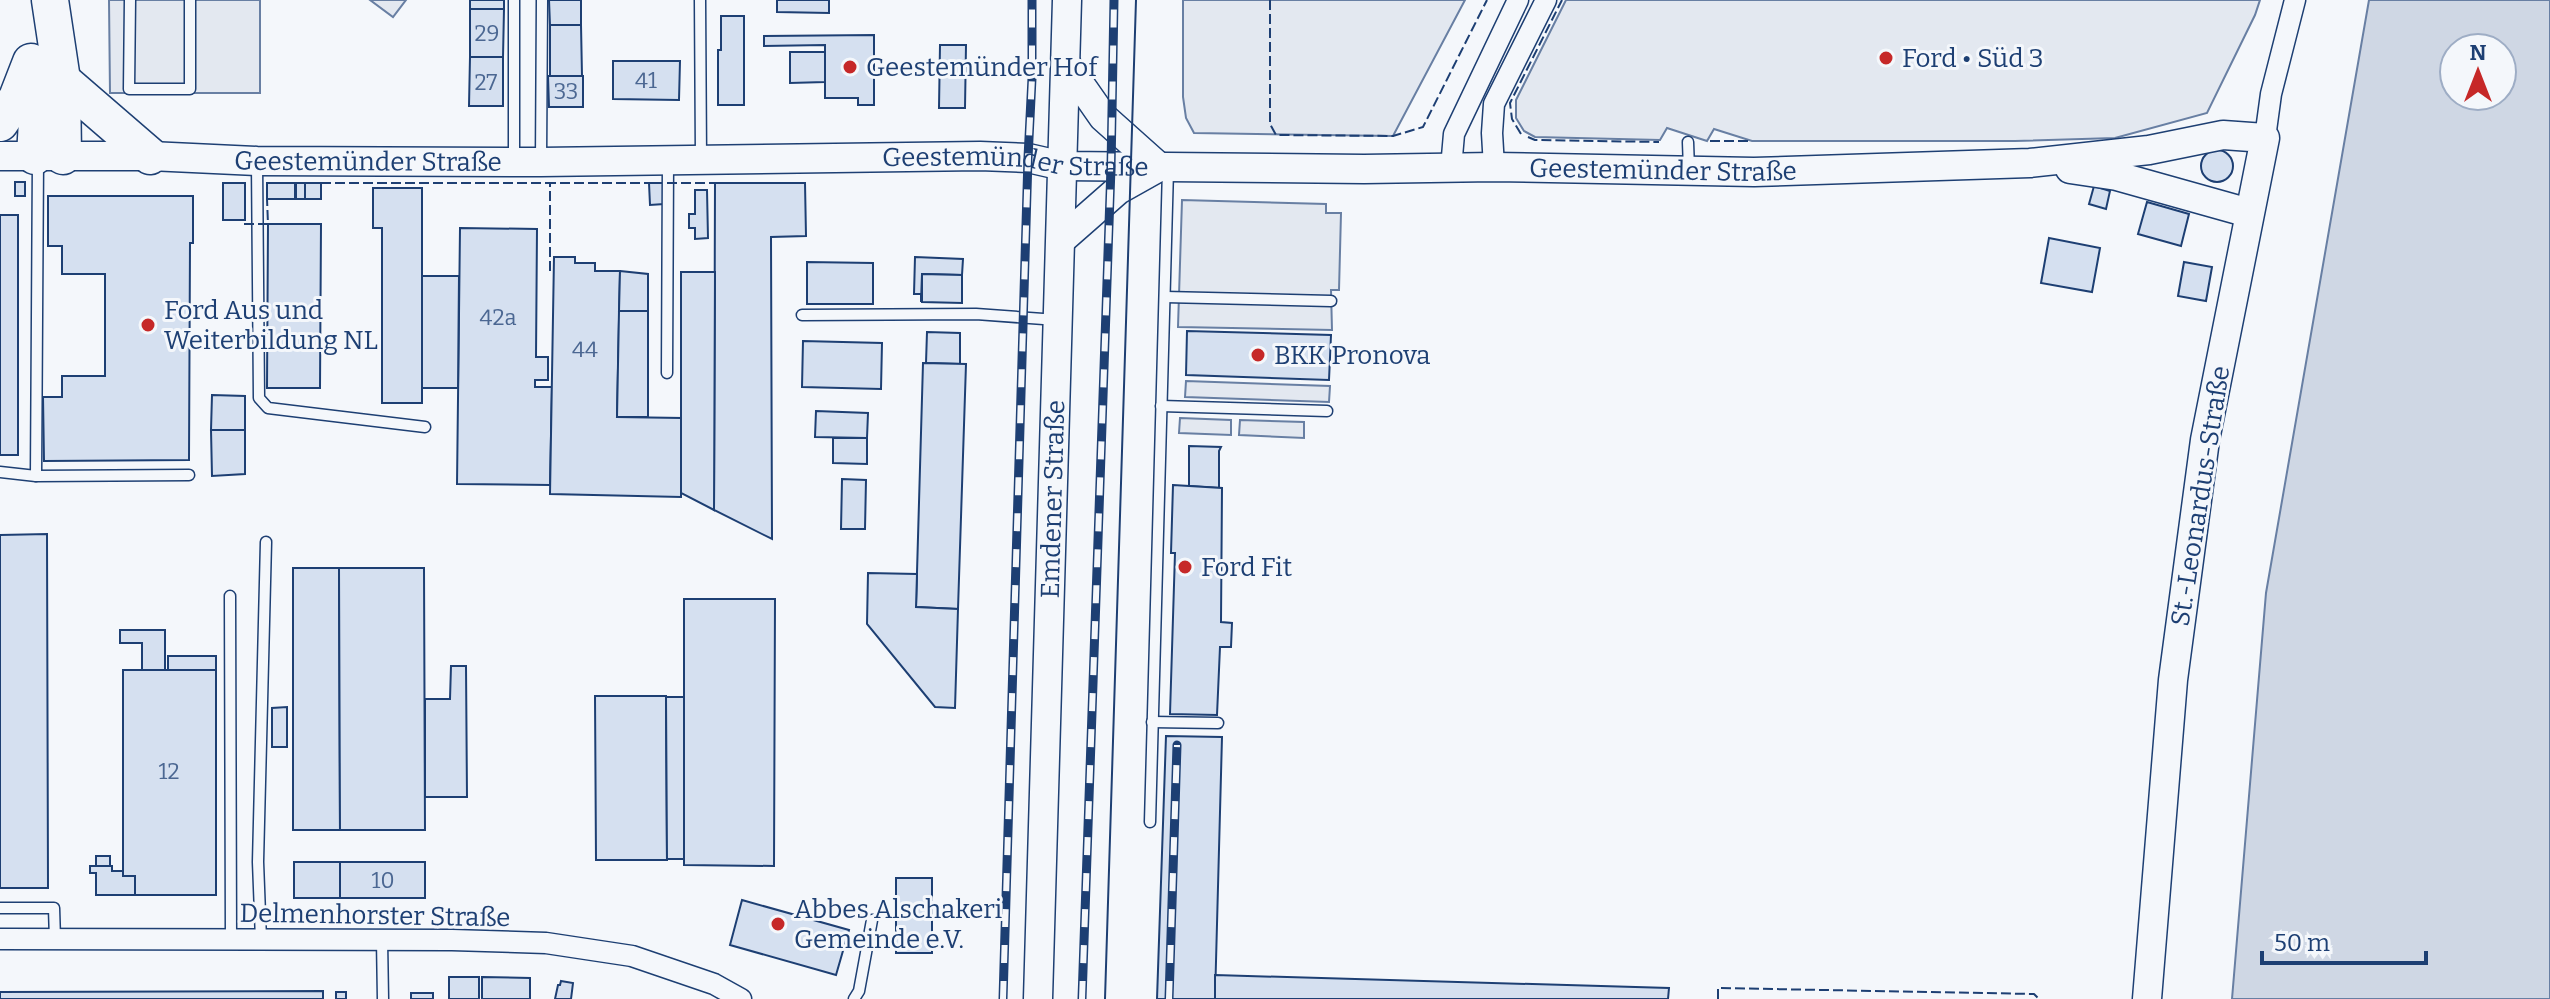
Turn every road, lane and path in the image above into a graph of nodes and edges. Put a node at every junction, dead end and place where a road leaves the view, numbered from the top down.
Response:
1 (130, 0) edge
2 (190, 0) edge
3 (514, 0) edge
4 (542, 0) edge
5 (700, 0) edge
6 (1067, 0) edge
7 (1518, 0) edge
8 (1546, 0) edge
9 (2295, 0) edge
10 (47, 17) edge
11 (1066, 64) junction
12 (62, 80) junction
13 (0, 123) edge
14 (2265, 138) junction
15 (1688, 142) dead end
16 (34, 156) edge
17 (150, 156) junction
18 (668, 160) junction
19 (701, 160) junction
20 (257, 161) junction
21 (528, 161) junction
22 (2030, 163) junction
23 (1063, 166) junction
24 (1164, 167) junction
25 (1494, 167) junction
26 (1451, 168) junction
27 (1689, 172) junction
28 (2249, 213) junction
29 (1061, 240) junction
30 (1165, 297) junction
31 (1331, 301) dead end
32 (802, 315) dead end
33 (1059, 320) junction
34 (667, 373) dead end
35 (1161, 406) junction
36 (1327, 411) dead end
37 (425, 427) dead end
38 (0, 472) edge
39 (189, 475) dead end
40 (36, 476) junction
41 (266, 542) dead end
42 (230, 596) dead end
43 (1152, 722) junction
44 (1218, 723) dead end
45 (1150, 822) dead end
46 (0, 908) edge
47 (872, 920) dead end
48 (0, 939) edge
49 (55, 940) junction
50 (231, 940) junction
51 (261, 940) junction
52 (382, 940) junction
53 (383, 999) edge
54 (741, 999) edge
55 (854, 999) edge
56 (1038, 999) edge
57 (2147, 999) edge

1 - 2 lane
3 - 21 lane
4 - 21 lane
5 - 19 lane
6 - 11 street, Emdener Straße
7 - 26 street
8 - 25 street
9 - 14 street, St.-Leonardus-Straße
10 - 12 highway
10 - 13 highway
10 - 16 highway
11 - 23 street, Emdener Straße
11 - 24 street
12 - 16 highway
12 - 17 highway
14 - 22 street, Geestemünder Straße
14 - 28 street, St.-Leonardus-Straße
15 - 27 lane
16 - 17 street, Geestemünder Straße
16 - 40 lane
17 - 20 street, Geestemünder Straße
18 - 19 street, Geestemünder Straße
18 - 21 street, Geestemünder Straße
18 - 34 lane
19 - 23 street, Geestemünder Straße
20 - 21 street, Geestemünder Straße
20 - 37 lane
22 - 27 street, Geestemünder Straße
22 - 28 street, Geestemünder Straße
23 - 24 street, Geestemünder Straße
23 - 29 street, Emdener Straße
24 - 26 street, Geestemünder Straße
24 - 29 street
24 - 30 lane
25 - 26 street, Geestemünder Straße
25 - 27 street, Geestemünder Straße
28 - 57 street, St.-Leonardus-Straße
29 - 33 street, Emdener Straße
30 - 31 lane
30 - 35 lane
32 - 33 lane
33 - 56 street, Emdener Straße
35 - 36 lane
35 - 43 lane
38 - 40 lane
39 - 40 lane
41 - 51 lane
42 - 50 lane
43 - 44 lane
43 - 45 lane
46 - 49 lane
47 - 55 lane
48 - 49 street, Delmenhorster Straße
49 - 50 street, Delmenhorster Straße
50 - 51 street, Delmenhorster Straße
51 - 52 street, Delmenhorster Straße
52 - 53 lane
52 - 54 street, Delmenhorster Straße

